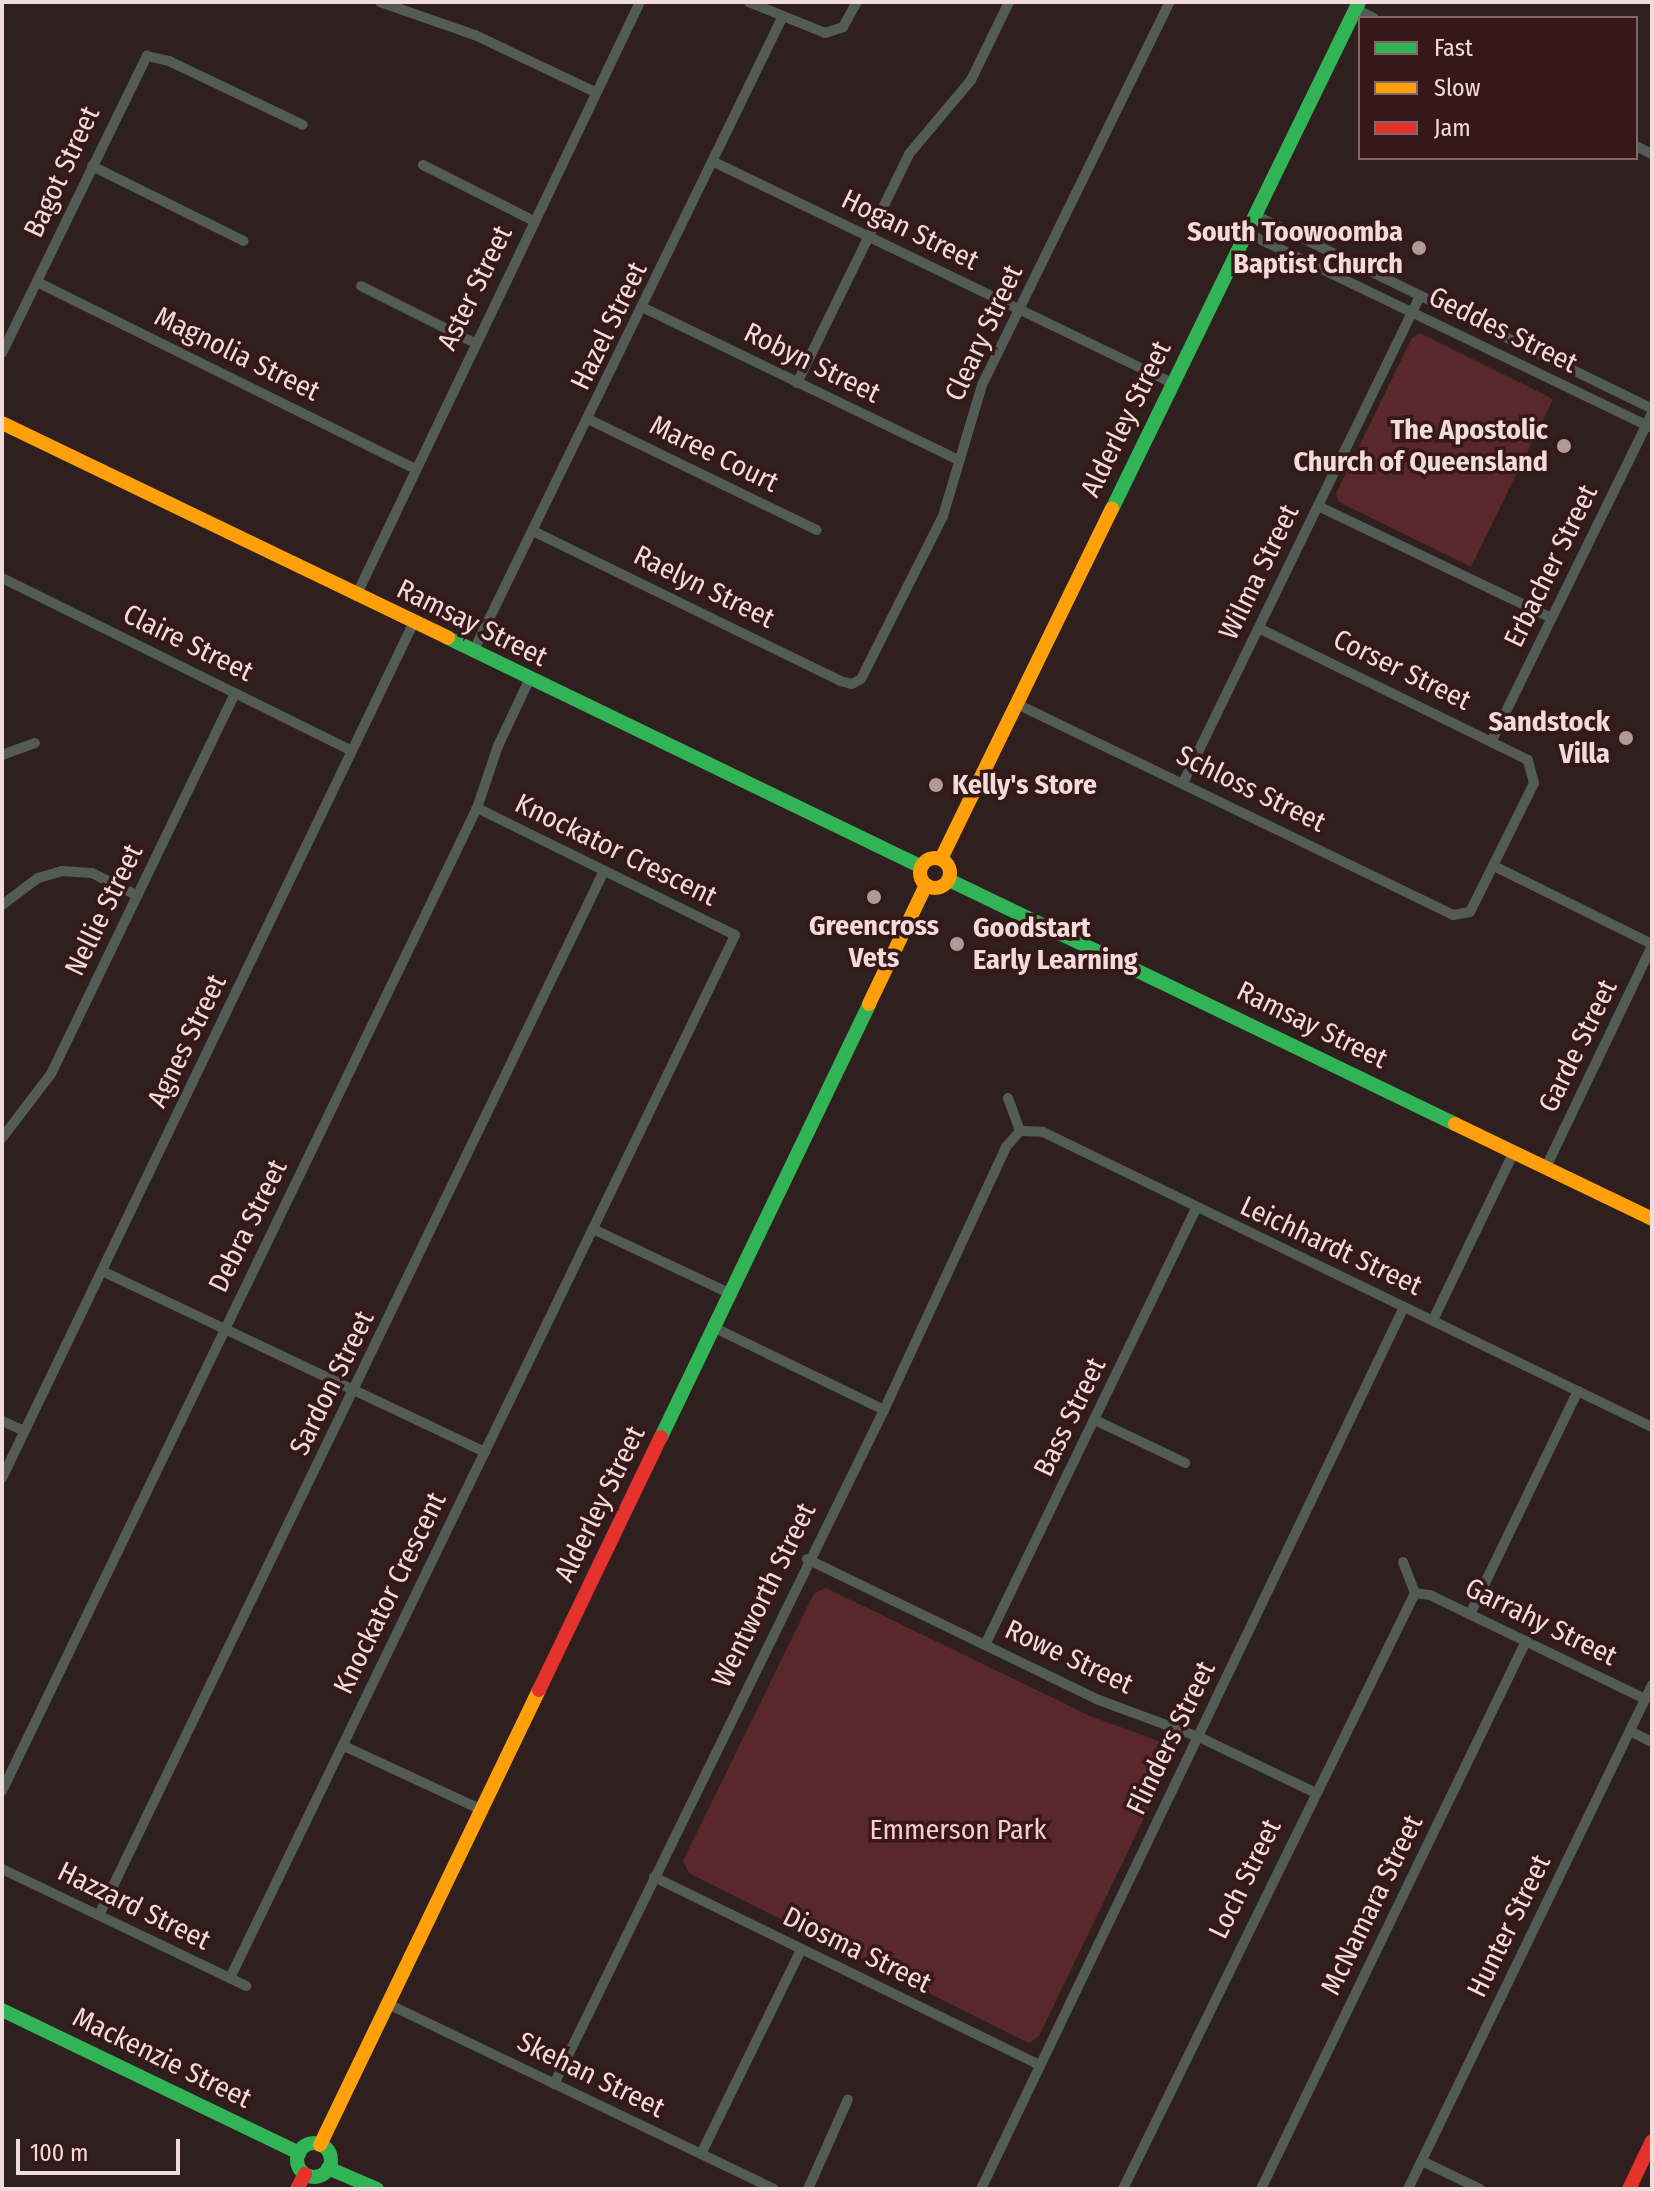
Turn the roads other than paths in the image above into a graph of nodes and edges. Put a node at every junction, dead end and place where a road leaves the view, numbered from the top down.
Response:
1 (380, 2) edge
2 (640, 2) edge
3 (749, 2) edge
4 (857, 2) edge
5 (1009, 2) edge
6 (1170, 2) edge
7 (1357, 6) edge
8 (782, 18) junction
9 (595, 92) junction
10 (303, 125) dead end
11 (714, 162) junction
12 (423, 165) dead end
13 (92, 166) junction
14 (1255, 215) junction
15 (534, 221) junction
16 (1247, 233) junction
17 (868, 237) junction
18 (244, 241) dead end
19 (37, 282) junction
20 (361, 286) dead end
21 (1420, 296) junction
22 (644, 308) junction
23 (1020, 309) junction
24 (1412, 313) junction
25 (475, 343) junction
26 (2, 353) edge
27 (797, 383) junction
28 (1172, 383) junction
29 (1652, 412) edge
30 (590, 420) junction
31 (2, 423) edge
32 (1649, 426) edge
33 (959, 460) junction
34 (415, 469) junction
35 (1318, 506) junction
36 (817, 530) dead end
37 (535, 532) junction
38 (2, 578) edge
39 (356, 596) junction
40 (1552, 618) junction
41 (413, 624) junction
42 (1259, 628) junction
43 (473, 652) junction
44 (529, 680) junction
45 (852, 684) joint
46 (235, 694) junction
47 (1017, 704) junction
48 (1492, 740) junction
49 (35, 743) dead end
50 (352, 751) junction
51 (2, 755) edge
52 (1183, 783) junction
53 (477, 808) junction
54 (941, 859) junction
55 (1494, 866) junction
56 (922, 867) junction
57 (604, 871) junction
58 (949, 880) junction
59 (926, 885) junction
60 (138, 896) junction
61 (2, 905) edge
62 (748, 928) dead end
63 (735, 935) junction
64 (1652, 945) edge
65 (1008, 1098) dead end
66 (1020, 1131) junction
67 (2, 1138) edge
68 (1514, 1152) junction
69 (1546, 1167) junction
70 (1196, 1209) junction
71 (1652, 1219) edge
72 (593, 1229) junction
73 (102, 1271) junction
74 (731, 1294) junction
75 (1404, 1307) junction
76 (1433, 1320) junction
77 (715, 1328) junction
78 (225, 1329) junction
79 (355, 1390) junction
80 (1578, 1391) junction
81 (884, 1410) junction
82 (1095, 1420) junction
83 (2, 1421) edge
84 (1652, 1427) edge
85 (24, 1431) junction
86 (485, 1452) junction
87 (1185, 1463) dead end
88 (2, 1478) edge
89 (807, 1559) junction
90 (1403, 1562) dead end
91 (1415, 1593) junction
92 (1470, 1614) junction
93 (1526, 1641) junction
94 (985, 1645) junction
95 (1652, 1685) edge
96 (1645, 1699) junction
97 (1630, 1731) junction
98 (1199, 1737) junction
99 (1652, 1742) edge
100 (344, 1746) junction
101 (2, 1791) edge
102 (1314, 1792) junction
103 (480, 1809) junction
104 (2, 1869) edge
105 (654, 1877) junction
106 (99, 1915) junction
107 (801, 1950) junction
108 (230, 1978) junction
109 (246, 1986) dead end
110 (388, 2004) junction
111 (2, 2010) edge
112 (1039, 2065) junction
113 (554, 2084) junction
114 (848, 2099) dead end
115 (1652, 2141) edge
116 (320, 2145) junction
117 (299, 2153) junction
118 (701, 2154) junction
119 (1422, 2161) junction
120 (328, 2168) junction
121 (305, 2174) junction
122 (297, 2189) edge
123 (377, 2189) edge
124 (774, 2189) edge
125 (808, 2189) edge
126 (981, 2189) edge
127 (1123, 2189) edge
128 (1261, 2189) edge
129 (1408, 2189) edge
130 (1480, 2189) edge
131 (1629, 2189) edge

1 - 9 street
2 - 9 street, Aster Street
3 - 8 street
4 - 8 street
5 - 17 street
6 - 23 street, Cleary Street
7 - 14 street, Alderley Street
8 - 11 street, Hazel Street
9 - 15 street, Aster Street
10 - 13 street, Bagot Street
11 - 17 street, Hogan Street
11 - 22 street, Hazel Street
12 - 15 street
13 - 18 street
13 - 19 street, Bagot Street
14 - 16 street, Alderley Street
14 - 21 street, Geddes Street
15 - 25 street, Aster Street
16 - 24 street, Geddes Street
16 - 28 street, Alderley Street
17 - 23 street, Hogan Street
17 - 27 street
19 - 26 street, Bagot Street
19 - 34 street, Magnolia Street
20 - 25 street
21 - 24 street, Wilma Street
21 - 29 street, Geddes Street
22 - 27 street, Robyn Street
22 - 30 street, Hazel Street
23 - 28 street, Hogan Street
23 - 33 street, Cleary Street
24 - 32 street, Geddes Street
24 - 35 street, Wilma Street
25 - 34 street, Aster Street
27 - 33 street, Robyn Street
28 - 47 street, Alderley Street
29 - 32 street, Erbacher Street
30 - 36 street, Maree Court
30 - 37 street, Hazel Street
31 - 39 street, Ramsay Street
32 - 40 street, Erbacher Street
33 - 45 street, Cleary Street
34 - 39 street, Aster Street
35 - 40 street
35 - 42 street, Wilma Street
37 - 43 street, Hazel Street
37 - 45 street, Raelyn Street
38 - 46 street, Claire Street
39 - 41 street, Ramsay Street
40 - 48 street, Erbacher Street
41 - 43 street, Ramsay Street
41 - 50 street, Agnes Street
42 - 48 street, Corser Street
42 - 52 street, Wilma Street
43 - 44 street, Ramsay Street
44 - 53 street, Debra Street
44 - 56 street, Ramsay Street
46 - 50 street, Claire Street
46 - 60 street, Nellie Street
47 - 52 street, Schloss Street
47 - 54 street, Alderley Street
48 - 55 street, Corser Street
49 - 51 street
50 - 73 street, Agnes Street
52 - 55 street, Schloss Street
53 - 57 street, Knockator Crescent
53 - 78 street, Debra Street
54 - 56 street
54 - 58 street
55 - 64 street
56 - 59 street
57 - 63 street, Knockator Crescent
57 - 79 street, Sardon Street
58 - 59 street
58 - 68 street, Ramsay Street
59 - 74 street, Alderley Street
60 - 61 street
60 - 67 street, Nellie Street
62 - 63 street, Knockator Crescent
63 - 72 street, Knockator Crescent
64 - 69 street, Garde Street
65 - 66 street
66 - 70 street, Leichhardt Street
66 - 81 street, Wentworth Street
68 - 69 street, Ramsay Street
68 - 76 street
69 - 71 street, Ramsay Street
70 - 75 street, Leichhardt Street
70 - 82 street, Bass Street
72 - 74 street
72 - 86 street, Knockator Crescent
73 - 78 street
73 - 85 street, Agnes Street
74 - 77 street, Alderley Street
75 - 76 street, Leichhardt Street
75 - 98 street, Flinders Street
76 - 80 street, Leichhardt Street
77 - 81 street
77 - 103 street, Alderley Street
78 - 79 street
78 - 101 street, Debra Street
79 - 86 street
79 - 106 street, Sardon Street
80 - 84 street, Leichhardt Street
80 - 92 street
81 - 89 street, Wentworth Street
82 - 87 street
82 - 94 street, Bass Street
83 - 85 street
85 - 88 street, Agnes Street
86 - 100 street, Knockator Crescent
89 - 94 street, Rowe Street
89 - 105 street, Wentworth Street
90 - 91 street
91 - 92 street, Garrahy Street
91 - 102 street, Loch Street
92 - 93 street, Garrahy Street
93 - 96 street, Garrahy Street
93 - 128 street, McNamara Street
94 - 98 street, Rowe Street
95 - 96 street, Hunter Street
96 - 97 street, Hunter Street
97 - 99 street
97 - 119 street, Hunter Street
98 - 102 street, Rowe Street
98 - 112 street, Flinders Street
100 - 103 street
100 - 108 street, Knockator Crescent
102 - 127 street, Loch Street
103 - 110 street, Alderley Street
104 - 106 street, Hazzard Street
105 - 107 street, Diosma Street
105 - 113 street, Wentworth Street
106 - 108 street, Hazzard Street
107 - 112 street, Diosma Street
107 - 118 street
108 - 109 street, Hazzard Street
110 - 113 street, Skehan Street
110 - 116 street, Alderley Street
111 - 117 street, Mackenzie Street
112 - 126 street, Flinders Street
113 - 118 street, Skehan Street
114 - 125 street
115 - 131 street
116 - 117 street
116 - 120 street
117 - 121 street
118 - 124 street, Skehan Street
119 - 129 street, Hunter Street
119 - 130 street
120 - 121 street
120 - 123 street
121 - 122 street

